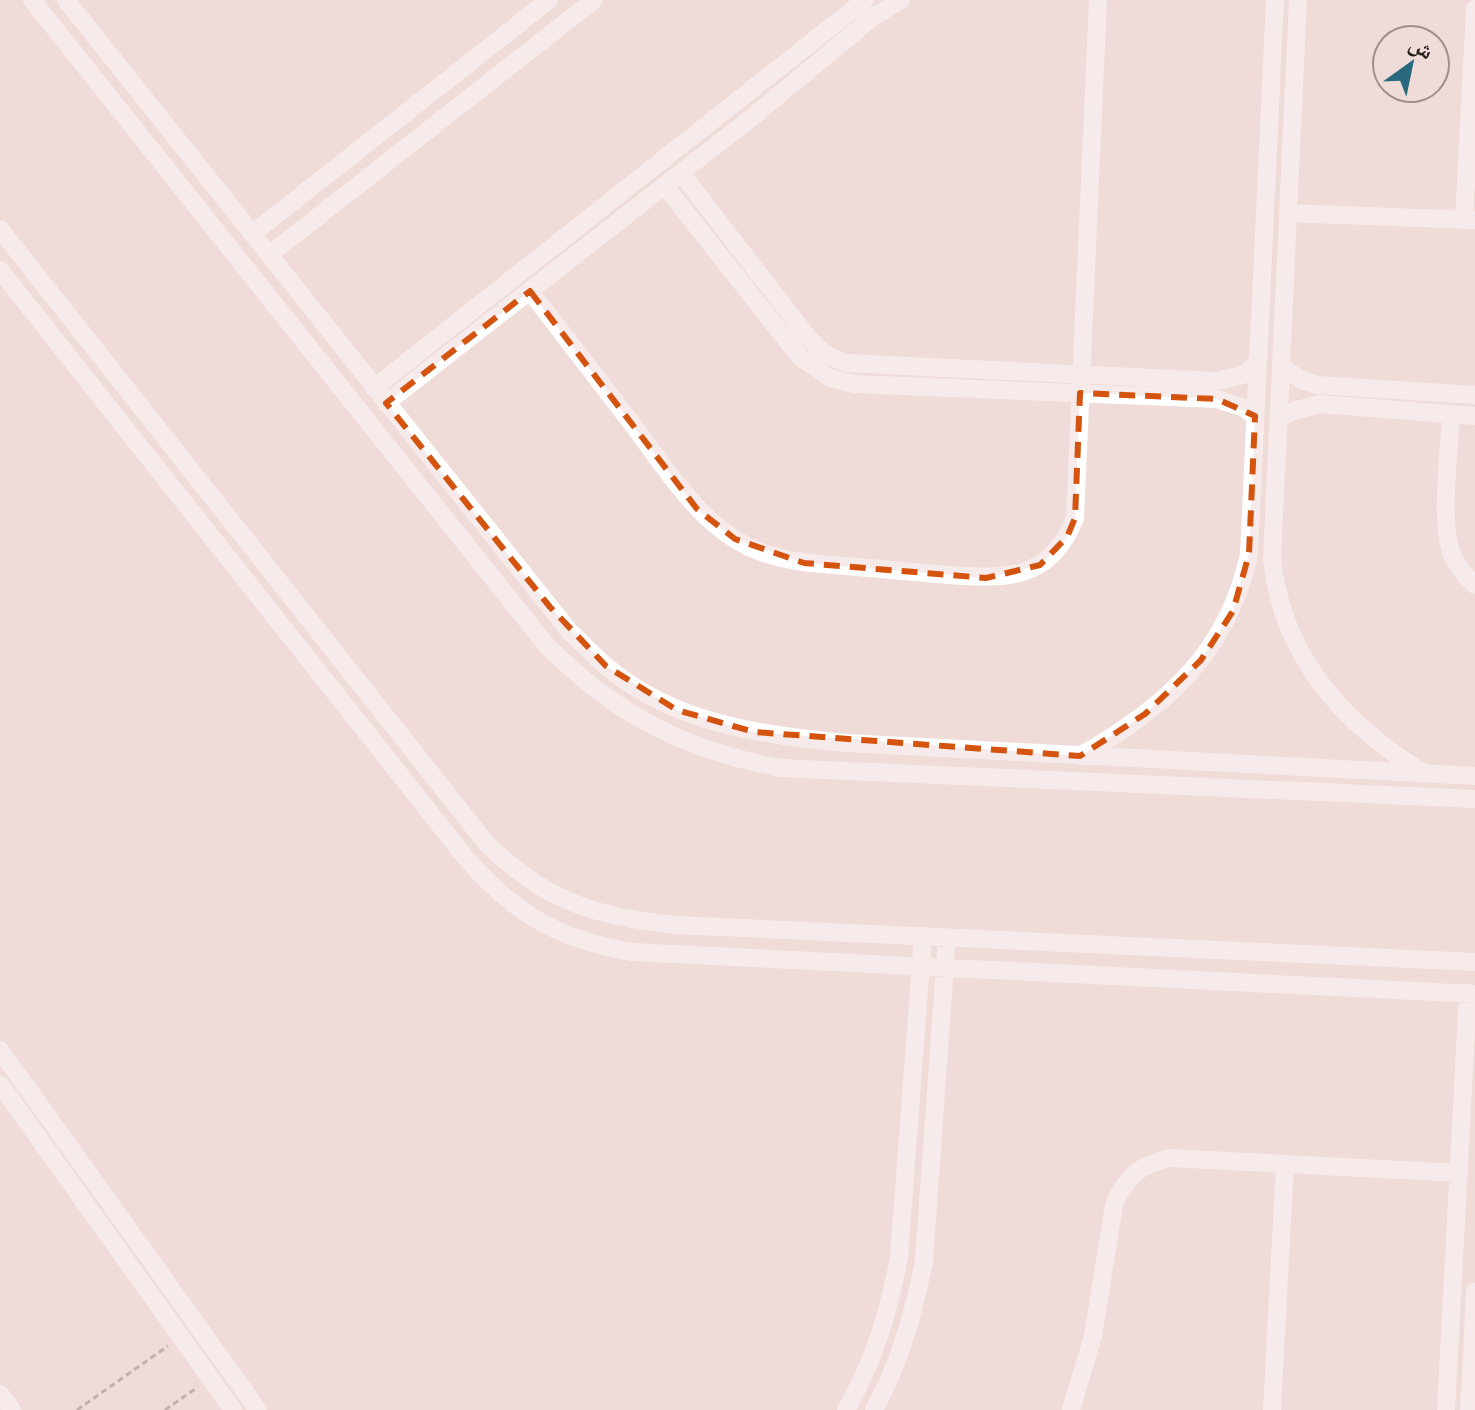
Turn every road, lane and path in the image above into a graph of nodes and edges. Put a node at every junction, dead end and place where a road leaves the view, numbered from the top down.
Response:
1 (32, 0) edge
2 (66, 0) edge
3 (549, 0) edge
4 (594, 0) edge
5 (865, 0) edge
6 (901, 0) edge
7 (1098, 0) edge
8 (1275, 0) edge
9 (1298, 0) edge
10 (1475, 9) edge
11 (681, 173) junction
12 (665, 186) junction
13 (1288, 213) junction
14 (1469, 219) edge
15 (0, 229) edge
16 (252, 234) junction
17 (269, 255) junction
18 (0, 270) edge
19 (530, 291) junction
20 (1258, 362) junction
21 (1281, 367) junction
22 (1081, 384) junction
23 (1475, 395) edge
24 (380, 396) junction
25 (1451, 415) junction
26 (1255, 416) junction
27 (1475, 416) edge
28 (1279, 419) junction
29 (1475, 585) edge
30 (1080, 756) junction
31 (1424, 773) junction
32 (1475, 776) edge
33 (1475, 799) edge
34 (923, 936) junction
35 (947, 937) junction
36 (1475, 962) edge
37 (920, 966) junction
38 (945, 968) junction
39 (1472, 993) edge
40 (0, 1050) edge
41 (0, 1084) edge
42 (1285, 1164) junction
43 (1459, 1173) junction
44 (1475, 1292) edge
45 (181, 1336) junction
46 (1474, 1353) edge
47 (211, 1378) junction
48 (0, 1394) edge
49 (12, 1410) edge
50 (77, 1410) edge
51 (165, 1410) edge
52 (233, 1410) edge
53 (258, 1410) edge
54 (846, 1410) edge
55 (874, 1410) edge
56 (1071, 1410) edge
57 (1272, 1410) edge
58 (1446, 1410) edge
59 (1469, 1410) edge

1 - 33 street
2 - 16 street
3 - 16 street
4 - 17 street
5 - 24 street
6 - 11 street
7 - 22 street
8 - 20 street
9 - 13 street
10 - 14 street
11 - 12 street
11 - 22 street
12 - 19 street
12 - 22 street
13 - 14 street
13 - 21 street
15 - 34 street
16 - 17 street
17 - 24 street
18 - 37 street
19 - 22 street
19 - 24 street
20 - 22 street
20 - 26 street
21 - 23 street
21 - 28 street
22 - 26 street
24 - 30 street
25 - 27 street
25 - 28 street
25 - 29 street
26 - 30 street
28 - 31 street
30 - 31 street
31 - 32 street
34 - 35 street
34 - 37 street
35 - 36 street
35 - 38 street
37 - 38 street
37 - 54 street
38 - 39 street
38 - 55 street
39 - 43 street
40 - 53 street
41 - 45 street
42 - 43 street
42 - 56 street
42 - 57 street
43 - 58 street
44 - 46 street
45 - 47 street
45 - 50 path
46 - 59 street
47 - 51 path
47 - 52 street
48 - 49 street

